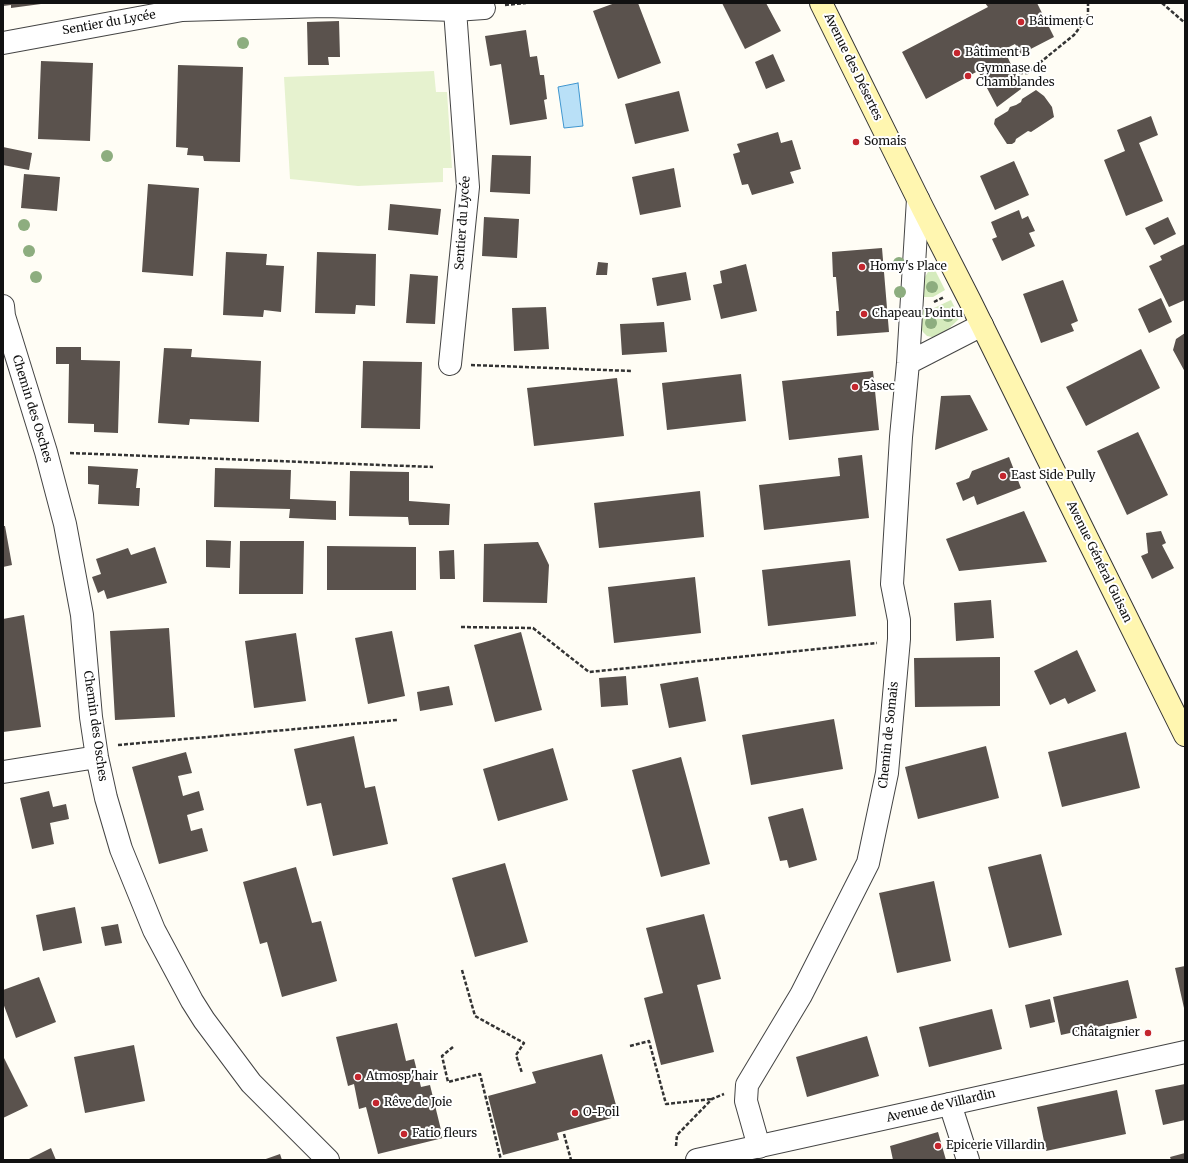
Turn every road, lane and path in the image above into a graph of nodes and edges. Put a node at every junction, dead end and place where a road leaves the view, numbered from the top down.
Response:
1 (821, 3) edge
2 (1088, 3) edge
3 (1162, 3) edge
4 (484, 8) dead end
5 (455, 10) junction
6 (1185, 23) edge
7 (3, 43) edge
8 (1019, 73) dead end
9 (918, 199) junction
10 (3, 306) edge
11 (982, 325) junction
12 (908, 363) junction
13 (450, 364) joint
14 (631, 371) dead end
15 (46, 452) junction
16 (433, 467) dead end
17 (461, 627) dead end
18 (881, 643) dead end
19 (397, 720) dead end
20 (1185, 735) edge
21 (118, 745) dead end
22 (97, 757) junction
23 (3, 772) edge
24 (462, 970) dead end
25 (630, 1046) dead end
26 (453, 1047) dead end
27 (1185, 1052) edge
28 (522, 1073) dead end
29 (729, 1092) dead end
30 (712, 1099) junction
31 (950, 1104) junction
32 (564, 1134) dead end
33 (676, 1146) dead end
34 (759, 1147) junction
35 (328, 1160) edge
36 (501, 1160) edge
37 (570, 1160) edge
38 (697, 1160) edge
39 (968, 1160) edge

1 - 9 main road, Avenue des Désertes
2 - 8 path
3 - 6 path
4 - 5 street, Sentier du Lycée
5 - 7 street, Sentier du Lycée
5 - 13 street, Sentier du Lycée
9 - 11 main road, Avenue des Désertes
9 - 12 street, Chemin de Somais
10 - 15 street, Chemin des Osches
11 - 12 street
11 - 20 main road, Avenue Général Guisan
12 - 34 street, Chemin de Somais
13 - 14 path
15 - 16 path
15 - 22 street, Chemin des Osches
17 - 18 path
19 - 21 path
22 - 23 street
22 - 35 street, Chemin des Osches
24 - 28 path
25 - 30 path
26 - 36 path
27 - 31 street, Avenue de Villardin
29 - 30 path
30 - 33 path
31 - 34 street, Avenue de Villardin
31 - 39 street
32 - 37 path
34 - 38 street, Avenue de Villardin

